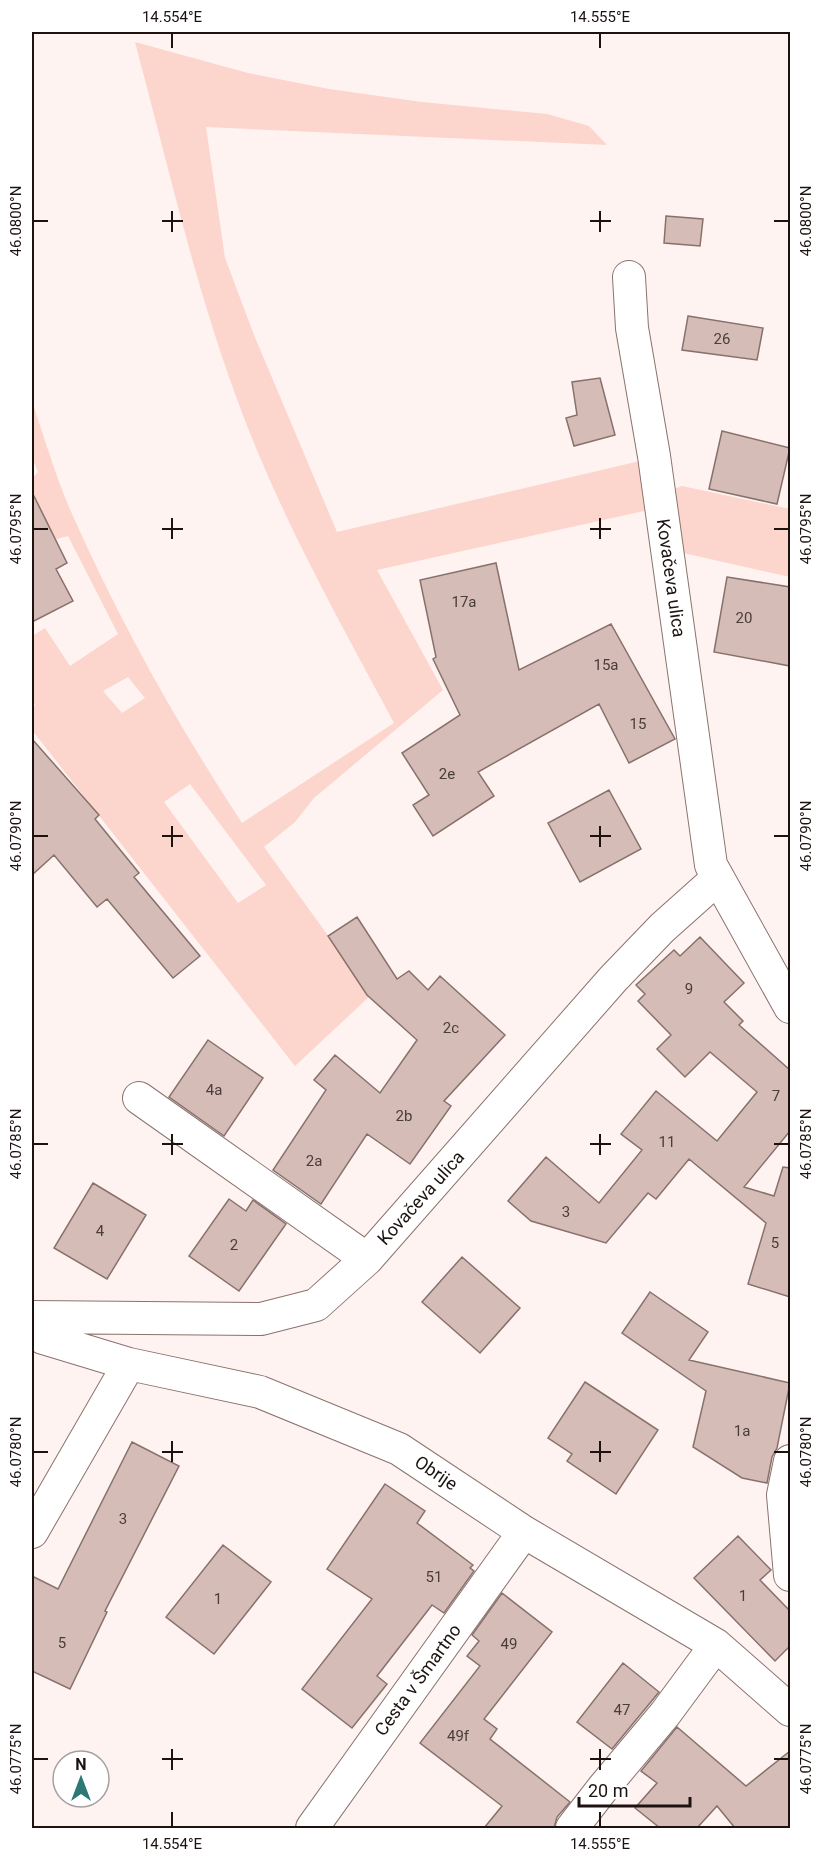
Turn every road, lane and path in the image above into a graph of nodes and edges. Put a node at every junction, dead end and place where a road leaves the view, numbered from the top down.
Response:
1 (630, 277) dead end
2 (718, 878) junction
3 (790, 1007) edge
4 (139, 1098) dead end
5 (367, 1259) junction
6 (32, 1317) edge
7 (32, 1332) edge
8 (129, 1364) junction
9 (790, 1461) edge
10 (32, 1532) edge
11 (524, 1532) junction
12 (790, 1575) edge
13 (716, 1645) junction
14 (790, 1710) edge
15 (312, 1828) edge
16 (572, 1828) edge

1 - 2 street, Kovačeva ulica
2 - 3 street, Kovačeva ulica
2 - 5 street, Kovačeva ulica
4 - 5 street
5 - 6 street, Kovačeva ulica
7 - 8 street, Obrije
8 - 10 street
8 - 11 street, Obrije
9 - 12 street
11 - 13 street, Obrije
11 - 15 street, Cesta v Šmartno
13 - 14 street
13 - 16 street

